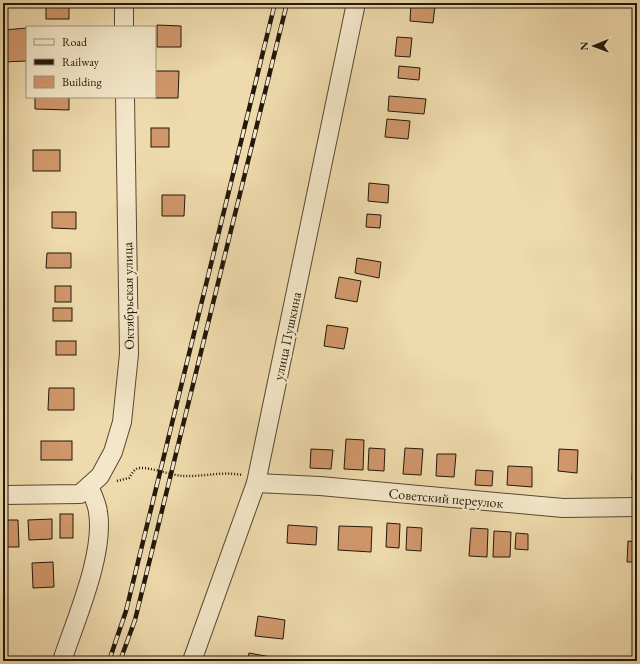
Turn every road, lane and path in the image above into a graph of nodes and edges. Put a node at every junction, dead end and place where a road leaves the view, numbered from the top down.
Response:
1 (124, 3) edge
2 (356, 3) edge
3 (124, 26) edge
4 (125, 98) edge
5 (256, 483) junction
6 (88, 486) junction
7 (3, 495) edge
8 (637, 507) edge
9 (62, 661) edge
10 (192, 661) edge

1 - 3 street
2 - 5 street, улица Пушкина
4 - 6 street, Октябрьская улица
5 - 6 path
5 - 8 street, Советский переулок
5 - 10 street, улица Пушкина
6 - 7 street
6 - 9 street

